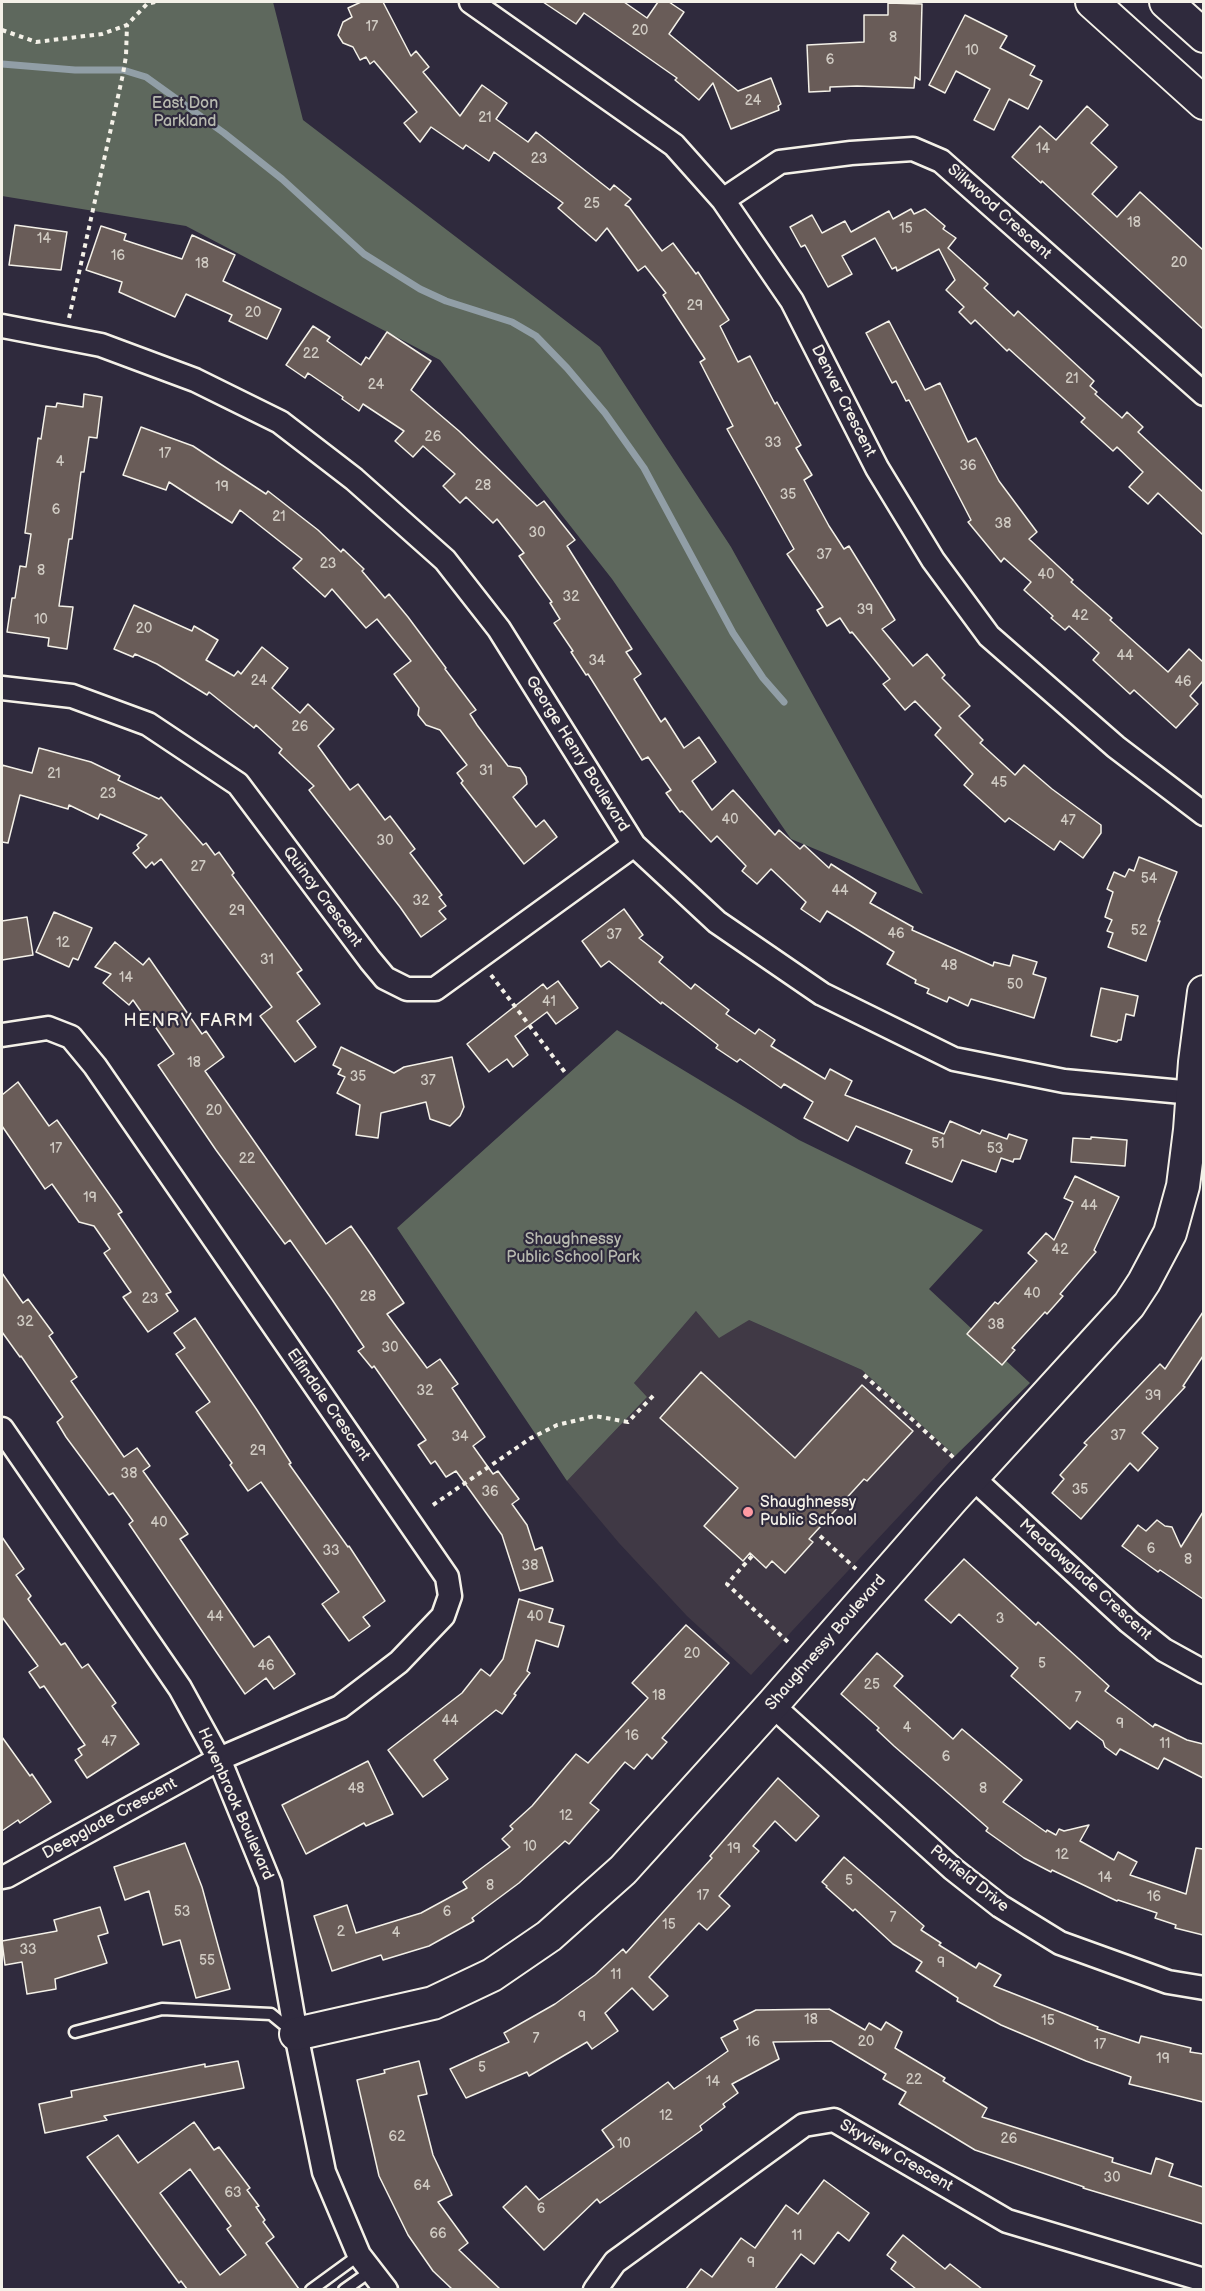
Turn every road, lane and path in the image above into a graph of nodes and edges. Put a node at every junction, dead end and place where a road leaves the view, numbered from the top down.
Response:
1 (155, 2) edge
2 (471, 2) edge
3 (1092, 2) edge
4 (1166, 2) edge
5 (127, 25) junction
6 (2, 30) edge
7 (1203, 36) edge
8 (1203, 103) edge
9 (723, 200) junction
10 (2, 329) edge
11 (65, 338) junction
12 (1203, 394) edge
13 (2, 688) edge
14 (1203, 814) edge
15 (634, 845) junction
16 (478, 958) junction
17 (1203, 992) edge
18 (2, 1035) edge
19 (567, 1075) dead end
20 (1198, 1094) edge
21 (864, 1375) dead end
22 (654, 1395) dead end
23 (2, 1429) edge
24 (963, 1468) junction
25 (433, 1505) dead end
26 (820, 1536) dead end
27 (752, 1556) dead end
28 (856, 1569) dead end
29 (789, 1642) dead end
30 (1203, 1672) edge
31 (772, 1705) junction
32 (219, 1759) junction
33 (2, 1877) edge
34 (1203, 1988) edge
35 (75, 2032) dead end
36 (296, 2034) junction
37 (365, 2263) junction
38 (1203, 2280) edge
39 (311, 2289) edge
40 (344, 2289) edge
41 (386, 2289) edge
42 (595, 2289) edge

1 - 5 path
2 - 9 street, Denver Crescent
3 - 8 street
4 - 7 street
5 - 6 path
5 - 11 path
9 - 12 street, Silkwood Crescent
9 - 14 street, Denver Crescent
10 - 11 street, George Henry Boulevard
11 - 15 street, George Henry Boulevard
13 - 16 street, Quincy Crescent
15 - 16 street, Quincy Crescent
15 - 20 street, George Henry Boulevard
16 - 19 path
17 - 20 street, Shaughnessy Boulevard
18 - 32 street, Elfindale Crescent
20 - 24 street, Shaughnessy Boulevard
21 - 24 path
22 - 25 path
23 - 32 street, Havenbrook Boulevard
24 - 30 street, Meadowglade Crescent
24 - 31 street, Shaughnessy Boulevard
26 - 28 path
27 - 29 path
31 - 34 street, Parfield Drive
31 - 36 street, Shaughnessy Boulevard
32 - 33 street, Deepglade Crescent
32 - 36 street, Havenbrook Boulevard
35 - 36 lane
36 - 37 street, Havenbrook Boulevard
37 - 39 lane
37 - 40 lane
37 - 41 street, Havenbrook Boulevard
38 - 42 street, Skyview Crescent

